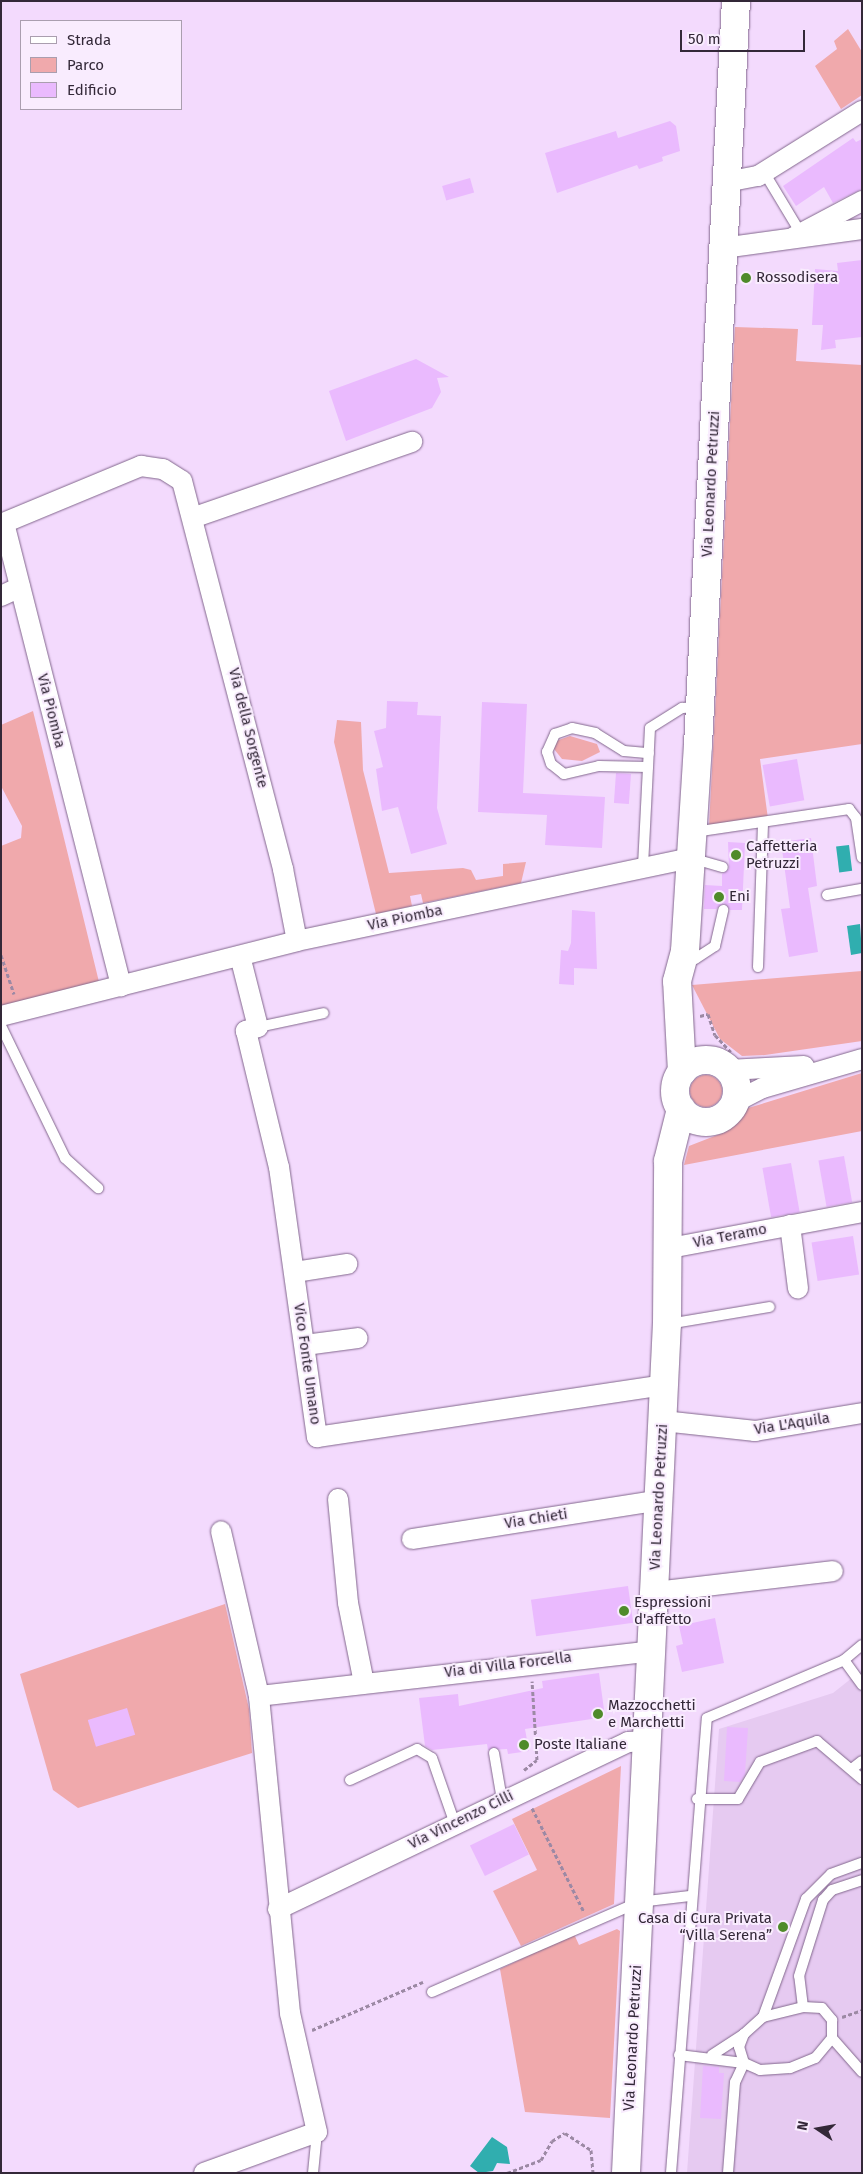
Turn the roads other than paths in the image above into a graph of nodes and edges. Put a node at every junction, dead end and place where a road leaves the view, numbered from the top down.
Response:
1 (736, 1) edge
2 (862, 111) edge
3 (764, 172) junction
4 (726, 182) junction
5 (854, 205) edge
6 (856, 230) edge
7 (795, 236) junction
8 (722, 248) junction
9 (412, 442) dead end
10 (195, 517) junction
11 (3, 523) edge
12 (20, 587) junction
13 (1, 596) edge
14 (700, 707) junction
15 (649, 753) junction
16 (648, 767) junction
17 (764, 822) junction
18 (692, 845) junction
19 (862, 858) edge
20 (643, 866) junction
21 (723, 867) dead end
22 (862, 889) edge
23 (827, 894) dead end
24 (723, 910) dead end
25 (297, 941) junction
26 (240, 956) junction
27 (684, 962) junction
28 (758, 966) dead end
29 (121, 986) junction
30 (324, 1013) dead end
31 (10, 1014) edge
32 (1, 1026) edge
33 (258, 1027) junction
34 (854, 1060) edge
35 (721, 1065) junction
36 (682, 1072) junction
37 (735, 1102) junction
38 (692, 1116) junction
39 (98, 1188) dead end
40 (862, 1212) edge
41 (790, 1225) junction
42 (670, 1248) junction
43 (347, 1264) dead end
44 (295, 1272) junction
45 (798, 1288) dead end
46 (770, 1307) dead end
47 (667, 1324) junction
48 (358, 1338) dead end
49 (305, 1345) junction
50 (665, 1385) junction
51 (862, 1413) edge
52 (663, 1421) junction
53 (338, 1499) dead end
54 (660, 1500) junction
55 (221, 1531) dead end
56 (412, 1538) dead end
57 (833, 1571) dead end
58 (655, 1592) junction
59 (862, 1646) edge
60 (652, 1651) junction
61 (844, 1660) junction
62 (364, 1683) junction
63 (862, 1685) edge
64 (259, 1696) junction
65 (647, 1741) junction
66 (494, 1753) dead end
67 (862, 1761) edge
68 (853, 1768) junction
69 (862, 1779) edge
70 (350, 1780) dead end
71 (501, 1795) junction
72 (697, 1799) junction
73 (455, 1824) junction
74 (862, 1863) edge
75 (862, 1880) edge
76 (690, 1896) junction
77 (640, 1902) junction
78 (278, 1909) junction
79 (432, 1992) road end
80 (803, 2007) junction
81 (763, 2018) junction
82 (744, 2034) junction
83 (832, 2038) junction
84 (680, 2055) junction
85 (712, 2055) junction
86 (744, 2062) junction
87 (862, 2072) edge
88 (317, 2132) junction
89 (204, 2173) edge
90 (313, 2173) edge
91 (626, 2173) edge
92 (671, 2173) edge
93 (728, 2173) edge

1 - 4 main road, Via Leonardo Petruzzi
2 - 3 street
3 - 4 street
3 - 7 lane
4 - 8 main road, Via Leonardo Petruzzi
5 - 6 street
5 - 7 street
6 - 7 street
7 - 8 street
8 - 14 main road, Via Leonardo Petruzzi
9 - 10 street
10 - 11 street, Via della Sorgente
10 - 25 street, Via della Sorgente
11 - 12 street, Via Piomba
12 - 13 street
12 - 29 street, Via Piomba
14 - 15 lane
14 - 18 main road, Via Leonardo Petruzzi
15 - 16 lane
15 - 16 lane
16 - 20 lane
17 - 18 lane
17 - 19 lane
17 - 28 lane
18 - 20 street, Via Piomba
18 - 21 lane
18 - 27 main road, Via Leonardo Petruzzi
20 - 25 street, Via Piomba
22 - 23 lane
24 - 27 lane
25 - 26 street, Via Piomba
26 - 29 street, Via Piomba
26 - 33 street
27 - 35 main road, Via Leonardo Petruzzi
27 - 36 main road, Via Leonardo Petruzzi
29 - 31 street, Via Piomba
30 - 33 lane
32 - 39 lane
33 - 44 street, Vico Fonte Umano
34 - 35 street
34 - 37 street
35 - 36 main road
35 - 37 main road
36 - 38 main road
37 - 38 main road
38 - 42 main road, Via Leonardo Petruzzi
40 - 41 street, Via Teramo
41 - 42 street, Via Teramo
41 - 45 street
42 - 47 main road, Via Leonardo Petruzzi
43 - 44 street
44 - 49 street, Vico Fonte Umano
46 - 47 lane
47 - 50 main road, Via Leonardo Petruzzi
48 - 49 street
49 - 50 street, Vico Fonte Umano
50 - 52 main road, Via Leonardo Petruzzi
51 - 52 street, Via L'Aquila
52 - 54 main road, Via Leonardo Petruzzi
53 - 62 street
54 - 56 street, Via Chieti
54 - 58 main road, Via Leonardo Petruzzi
55 - 64 street
57 - 58 street
58 - 60 main road, Via Leonardo Petruzzi
59 - 61 lane
60 - 62 street, Via di Villa Forcella
60 - 65 main road, Via Leonardo Petruzzi
61 - 63 lane
61 - 72 lane
62 - 64 street, Via di Villa Forcella
64 - 78 street
65 - 71 street, Via Vincenzo Cilli
65 - 77 main road, Via Leonardo Petruzzi
66 - 71 lane
67 - 68 lane
68 - 69 lane
68 - 72 lane
70 - 73 lane
71 - 73 street, Via Vincenzo Cilli
72 - 76 lane
73 - 78 street, Via Vincenzo Cilli
74 - 81 lane
75 - 80 lane
76 - 77 lane
76 - 84 lane
77 - 79 lane
77 - 91 main road, Via Leonardo Petruzzi
78 - 88 street
80 - 81 lane
80 - 83 lane
81 - 82 lane
82 - 85 lane
82 - 86 lane
83 - 86 lane
83 - 87 lane
84 - 85 lane
84 - 92 lane
85 - 86 lane
86 - 93 lane
88 - 89 street
88 - 90 lane

